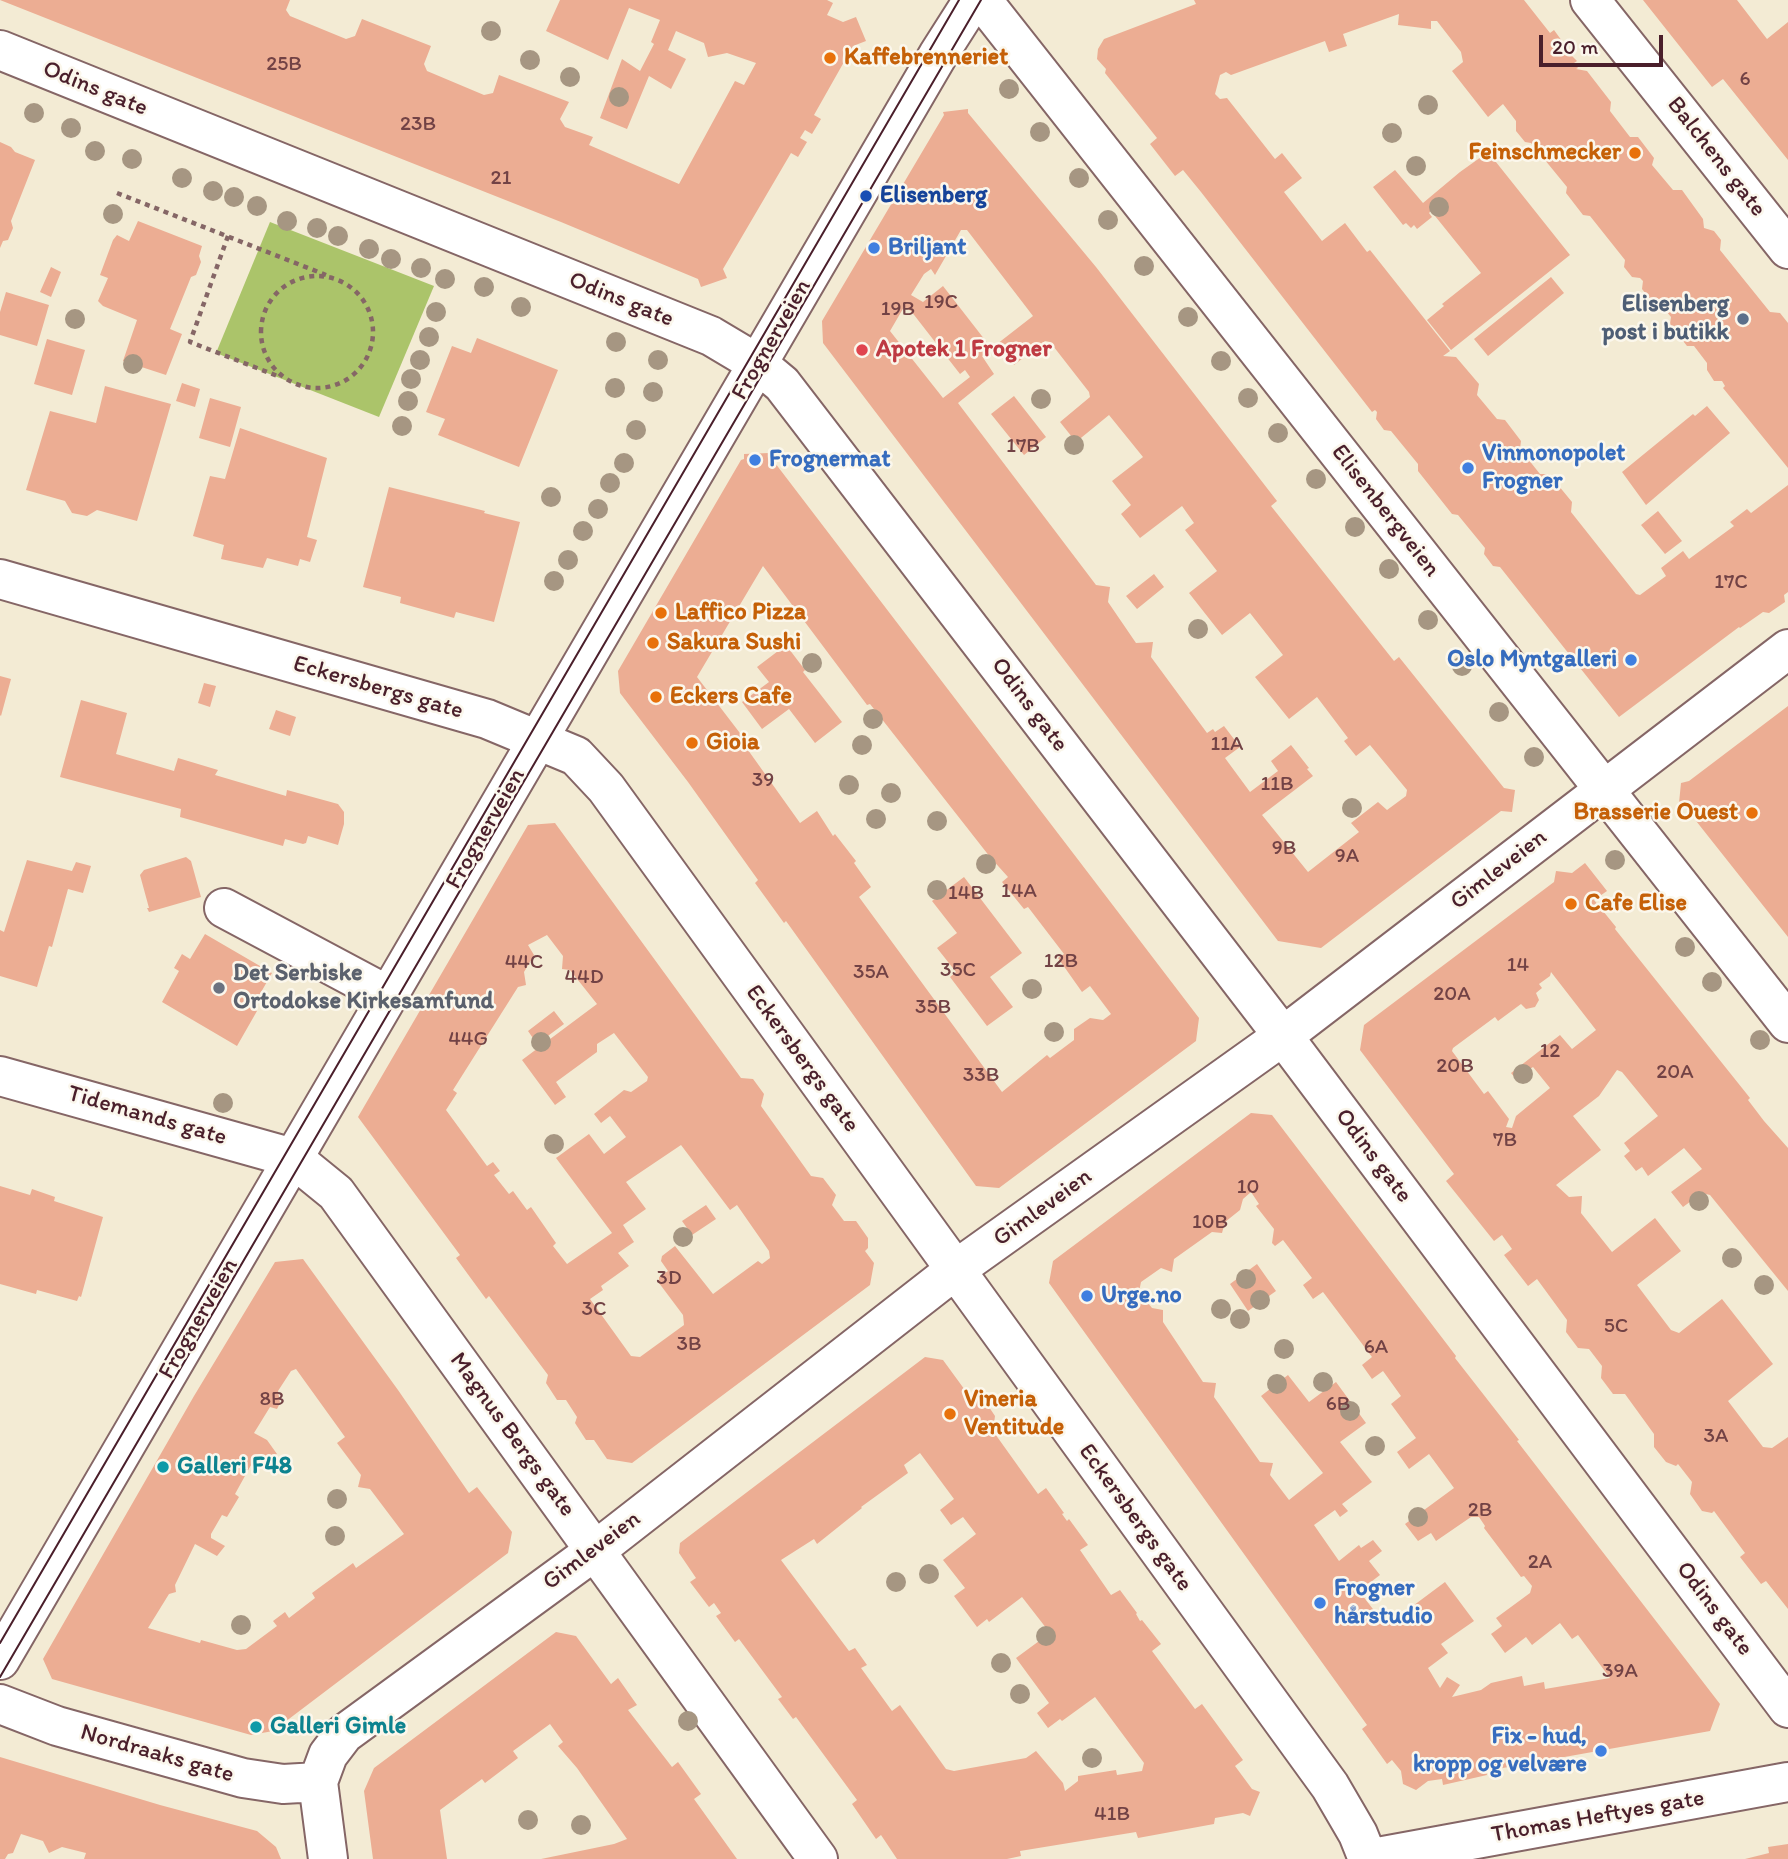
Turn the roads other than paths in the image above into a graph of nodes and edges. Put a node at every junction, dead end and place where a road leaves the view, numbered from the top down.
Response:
1 (973, 0) edge
2 (982, 0) edge
3 (1590, 0) edge
4 (0, 51) edge
5 (1788, 249) edge
6 (758, 364) junction
7 (0, 579) edge
8 (1788, 649) edge
9 (538, 739) junction
10 (1605, 789) junction
11 (224, 908) dead end
12 (389, 996) junction
13 (1788, 1023) edge
14 (1283, 1036) junction
15 (0, 1076) edge
16 (293, 1158) junction
17 (956, 1270) junction
18 (596, 1550) junction
19 (0, 1660) edge
20 (0, 1704) edge
21 (1788, 1708) edge
22 (318, 1782) junction
23 (1788, 1782) edge
24 (328, 1859) edge
25 (818, 1859) edge
26 (1368, 1859) edge

1 - 6 street, Frognerveien
2 - 10 street, Elisenbergveien
3 - 5 street, Balchens gate
4 - 6 street, Odins gate
6 - 9 street, Frognerveien
6 - 14 street, Odins gate
7 - 9 street, Eckersbergs gate
8 - 10 street, Gimleveien
9 - 12 street, Frognerveien
9 - 17 street, Eckersbergs gate
10 - 13 street, Elisenbergveien
10 - 14 street, Gimleveien
11 - 12 street
12 - 16 street, Frognerveien
14 - 17 street, Gimleveien
14 - 21 street, Odins gate
15 - 16 street, Tidemands gate
16 - 18 street, Magnus Bergs gate
16 - 19 street, Frognerveien
17 - 18 street, Gimleveien
17 - 26 street, Eckersbergs gate
18 - 22 street, Gimleveien
18 - 25 street, Magnus Bergs gate
20 - 22 street, Nordraaks gate
22 - 24 street
23 - 26 street, Thomas Heftyes gate

